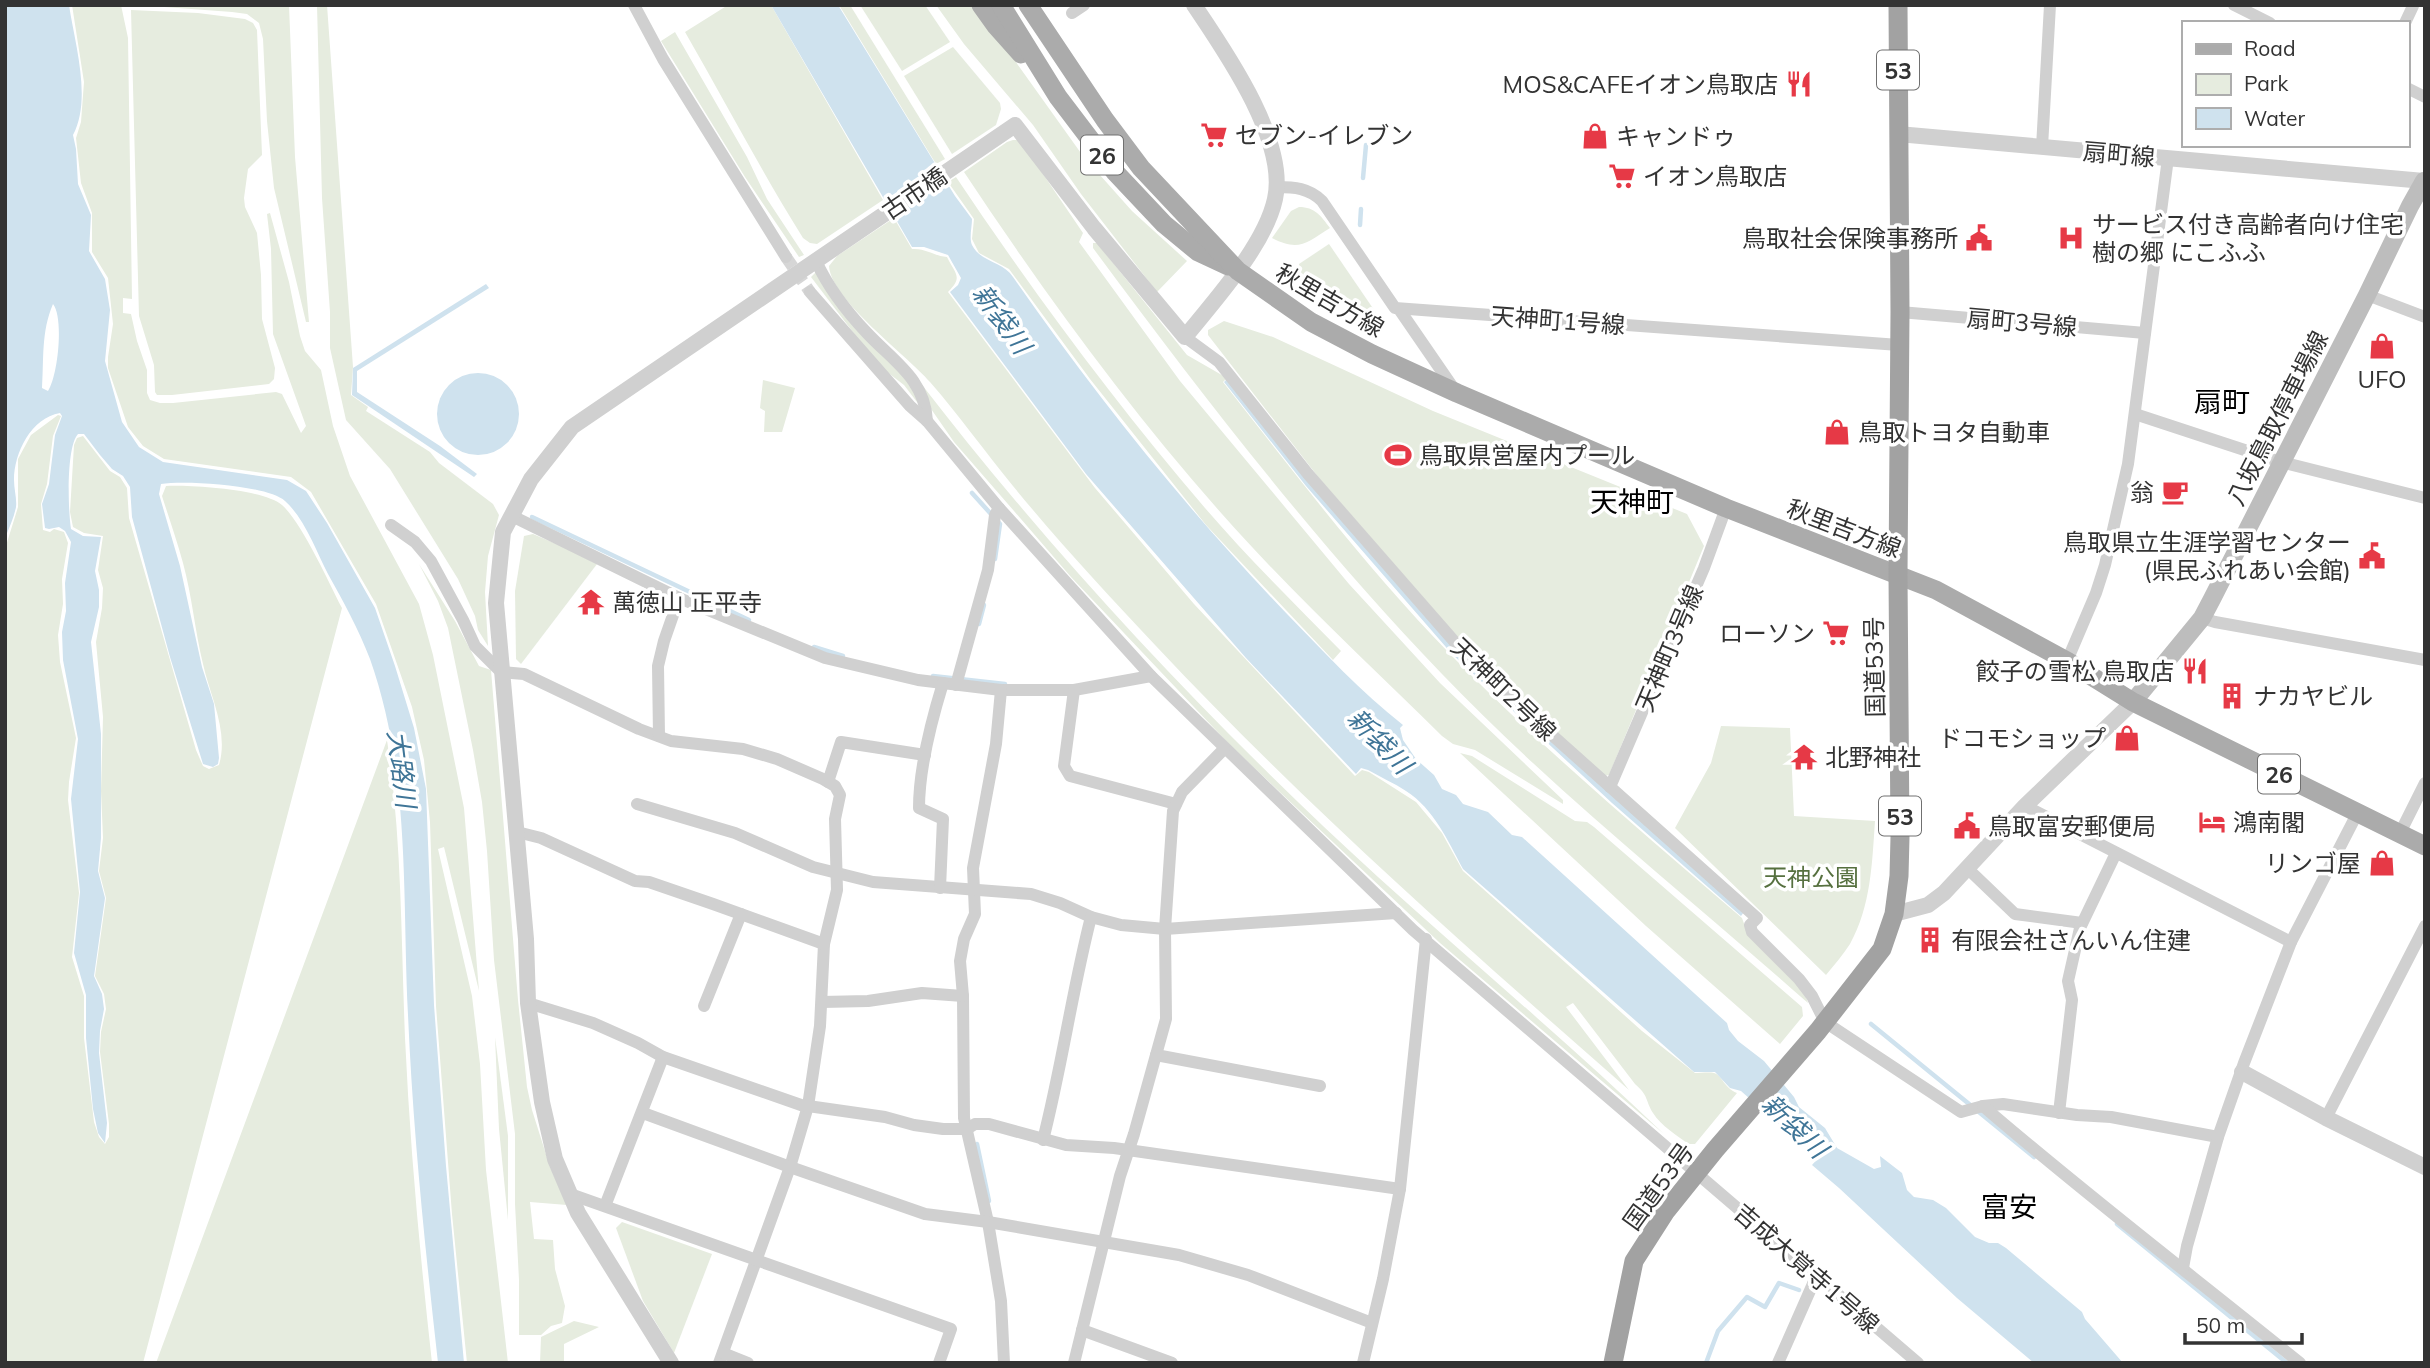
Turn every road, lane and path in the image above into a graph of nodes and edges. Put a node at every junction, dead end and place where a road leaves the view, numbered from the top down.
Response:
1 (634, 5) edge
2 (981, 5) edge
3 (1001, 5) edge
4 (1028, 5) edge
5 (1042, 5) edge
6 (1084, 5) edge
7 (1194, 5) edge
8 (1898, 5) edge
9 (2050, 5) edge
10 (2234, 5) edge
11 (1072, 13) dead end
12 (2266, 21) edge
13 (2409, 89) edge
14 (1058, 97) junction
15 (2425, 97) edge
16 (1105, 120) junction
17 (1898, 134) junction
18 (2042, 147) junction
19 (2168, 158) junction
20 (2425, 181) edge
21 (1277, 187) junction
22 (2417, 203) edge
23 (786, 257) tunnel mouth
24 (816, 261) junction
25 (1238, 271) junction
26 (810, 292) tunnel mouth
27 (2367, 295) junction
28 (1399, 309) junction
29 (1900, 312) junction
30 (2425, 317) edge
31 (2145, 333) junction
32 (1185, 337) junction
33 (1899, 345) junction
34 (1457, 393) junction
35 (2135, 414) junction
36 (927, 421) junction
37 (2281, 462) junction
38 (2425, 498) edge
39 (999, 508) junction
40 (1726, 508) junction
41 (512, 516) junction
42 (391, 525) dead end
43 (1898, 575) junction
44 (679, 598) junction
45 (2202, 618) junction
46 (2425, 660) edge
47 (2067, 661) junction
48 (501, 672) junction
49 (1151, 676) junction
50 (950, 684) junction
51 (1001, 690) junction
52 (1074, 690) junction
53 (2133, 702) junction
54 (659, 736) junction
55 (1224, 749) junction
56 (925, 755) junction
57 (828, 782) junction
58 (2425, 783) edge
59 (1610, 787) junction
60 (637, 804) dead end
61 (1176, 804) junction
62 (2025, 806) junction
63 (2358, 812) junction
64 (517, 832) junction
65 (2400, 833) junction
66 (2425, 846) edge
67 (2116, 853) junction
68 (1967, 869) junction
69 (837, 873) junction
70 (940, 888) junction
71 (976, 888) junction
72 (1395, 913) junction
73 (741, 914) junction
74 (1894, 914) junction
75 (1091, 917) junction
76 (2082, 923) junction
77 (2425, 926) edge
78 (1165, 929) junction
79 (1426, 940) junction
80 (2291, 942) junction
81 (824, 944) junction
82 (963, 996) junction
83 (822, 1002) junction
84 (528, 1003) junction
85 (704, 1006) dead end
86 (1822, 1027) junction
87 (1156, 1055) junction
88 (663, 1057) junction
89 (2242, 1072) junction
90 (1320, 1086) dead end
91 (808, 1106) junction
92 (1983, 1106) junction
93 (643, 1113) junction
94 (2059, 1113) junction
95 (2326, 1118) junction
96 (967, 1129) junction
97 (2218, 1137) junction
98 (1043, 1140) junction
99 (1129, 1151) junction
100 (790, 1167) junction
101 (2425, 1167) edge
102 (1696, 1173) junction
103 (1400, 1189) junction
104 (570, 1194) junction
105 (605, 1206) junction
106 (988, 1222) junction
107 (1104, 1242) junction
108 (756, 1260) junction
109 (2183, 1268) junction
110 (1816, 1277) junction
111 (1373, 1323) junction
112 (1082, 1330) junction
113 (721, 1358) edge
114 (1910, 1360) edge
115 (671, 1363) edge
116 (748, 1363) edge
117 (939, 1363) edge
118 (1004, 1363) edge
119 (1074, 1363) edge
120 (1172, 1363) edge
121 (1363, 1363) edge
122 (1613, 1363) edge
123 (1778, 1363) edge
124 (2300, 1363) edge

1 - 23 street
2 - 14 main road
3 - 14 main road, 秋里吉方線 / 26
4 - 16 main road, 秋里吉方線 / 26
5 - 16 main road
6 - 11 street
7 - 21 street
8 - 17 highway, 国道53号 / 53
9 - 18 street
10 - 12 street
13 - 15 street
14 - 25 main road, 秋里吉方線 / 26
16 - 25 main road, 秋里吉方線 / 26
17 - 18 street, 扇町線
17 - 29 highway, 国道53号 / 53
18 - 19 street, 扇町線
19 - 20 street, 扇町線
19 - 31 street
20 - 22 main road, 八坂鳥取停車場線
21 - 25 street
21 - 28 street
22 - 27 main road, 八坂鳥取停車場線
24 - 32 street, 古市橋
24 - 36 street
24 - 41 street, 古市橋
25 - 32 street
25 - 34 main road, 秋里吉方線 / 26
26 - 36 street, 吉成大覚寺1号線
27 - 30 street
27 - 37 main road, 八坂鳥取停車場線
28 - 33 street, 天神町1号線
28 - 34 street
29 - 31 street, 扇町3号線
29 - 33 highway, 国道53号 / 53
31 - 35 street
32 - 59 street, 天神町2号線
33 - 43 highway, 国道53号 / 53
34 - 40 main road, 秋里吉方線 / 26
35 - 37 street
35 - 47 street
36 - 39 street, 吉成大覚寺1号線
37 - 38 street
37 - 45 main road, 八坂鳥取停車場線
39 - 49 street, 吉成大覚寺1号線
39 - 50 street
40 - 43 main road, 秋里吉方線 / 26
40 - 59 street, 天神町3号線
41 - 44 street
41 - 48 street, 古市橋
42 - 48 street
43 - 47 main road, 秋里吉方線 / 26
43 - 74 highway, 国道53号 / 53
44 - 50 street
44 - 54 street
45 - 46 street
45 - 53 main road, 八坂鳥取停車場線
47 - 53 main road, 秋里吉方線 / 26
48 - 54 street
48 - 64 street, 古市橋
49 - 52 street
49 - 55 street, 吉成大覚寺1号線
50 - 51 street
50 - 56 street
51 - 52 street
51 - 71 street
52 - 61 street
53 - 62 street
53 - 63 main road, 秋里吉方線 / 26
54 - 57 street
55 - 61 street
55 - 72 street, 吉成大覚寺1号線
56 - 57 street
56 - 70 street
57 - 69 street
58 - 65 street
59 - 86 street, 天神町2号線
60 - 69 street
61 - 78 street
62 - 67 street
62 - 68 street
63 - 65 main road, 秋里吉方線 / 26
63 - 80 street
64 - 73 street
64 - 84 street, 古市橋
65 - 66 main road, 秋里吉方線 / 26
67 - 76 street
67 - 80 street
68 - 74 street
68 - 76 street
69 - 70 street
69 - 81 street
70 - 71 street
71 - 75 street
71 - 82 street
72 - 78 street
72 - 79 street, 吉成大覚寺1号線
73 - 81 street
73 - 85 street
74 - 86 highway, 国道53号 / 53
75 - 78 street
75 - 98 street
76 - 94 street
77 - 95 street
78 - 87 street
79 - 102 street, 吉成大覚寺1号線
79 - 103 street
80 - 89 street
81 - 83 street
82 - 83 street
82 - 96 street
83 - 91 street
84 - 88 street
84 - 104 street, 古市橋
86 - 92 street
86 - 102 highway, 国道53号 / 53
87 - 90 street
87 - 99 street
88 - 91 street
88 - 93 street
89 - 95 street
89 - 97 street
91 - 96 street
91 - 100 street
92 - 94 street
92 - 109 street
93 - 100 street
93 - 105 street
94 - 97 street
95 - 101 street
96 - 98 street
96 - 106 street
97 - 109 street
98 - 99 street
99 - 103 street
99 - 107 street
100 - 106 street
100 - 108 street
102 - 110 street, 吉成大覚寺1号線
102 - 122 highway, 国道53号 / 53
103 - 111 street
104 - 105 street
104 - 115 street, 古市橋
105 - 108 street
106 - 107 street
106 - 118 street
107 - 111 street
107 - 112 street
108 - 113 street
108 - 117 street
109 - 124 street
110 - 114 street, 吉成大覚寺1号線
110 - 123 street
111 - 121 street
112 - 119 street
112 - 120 street
113 - 116 street

